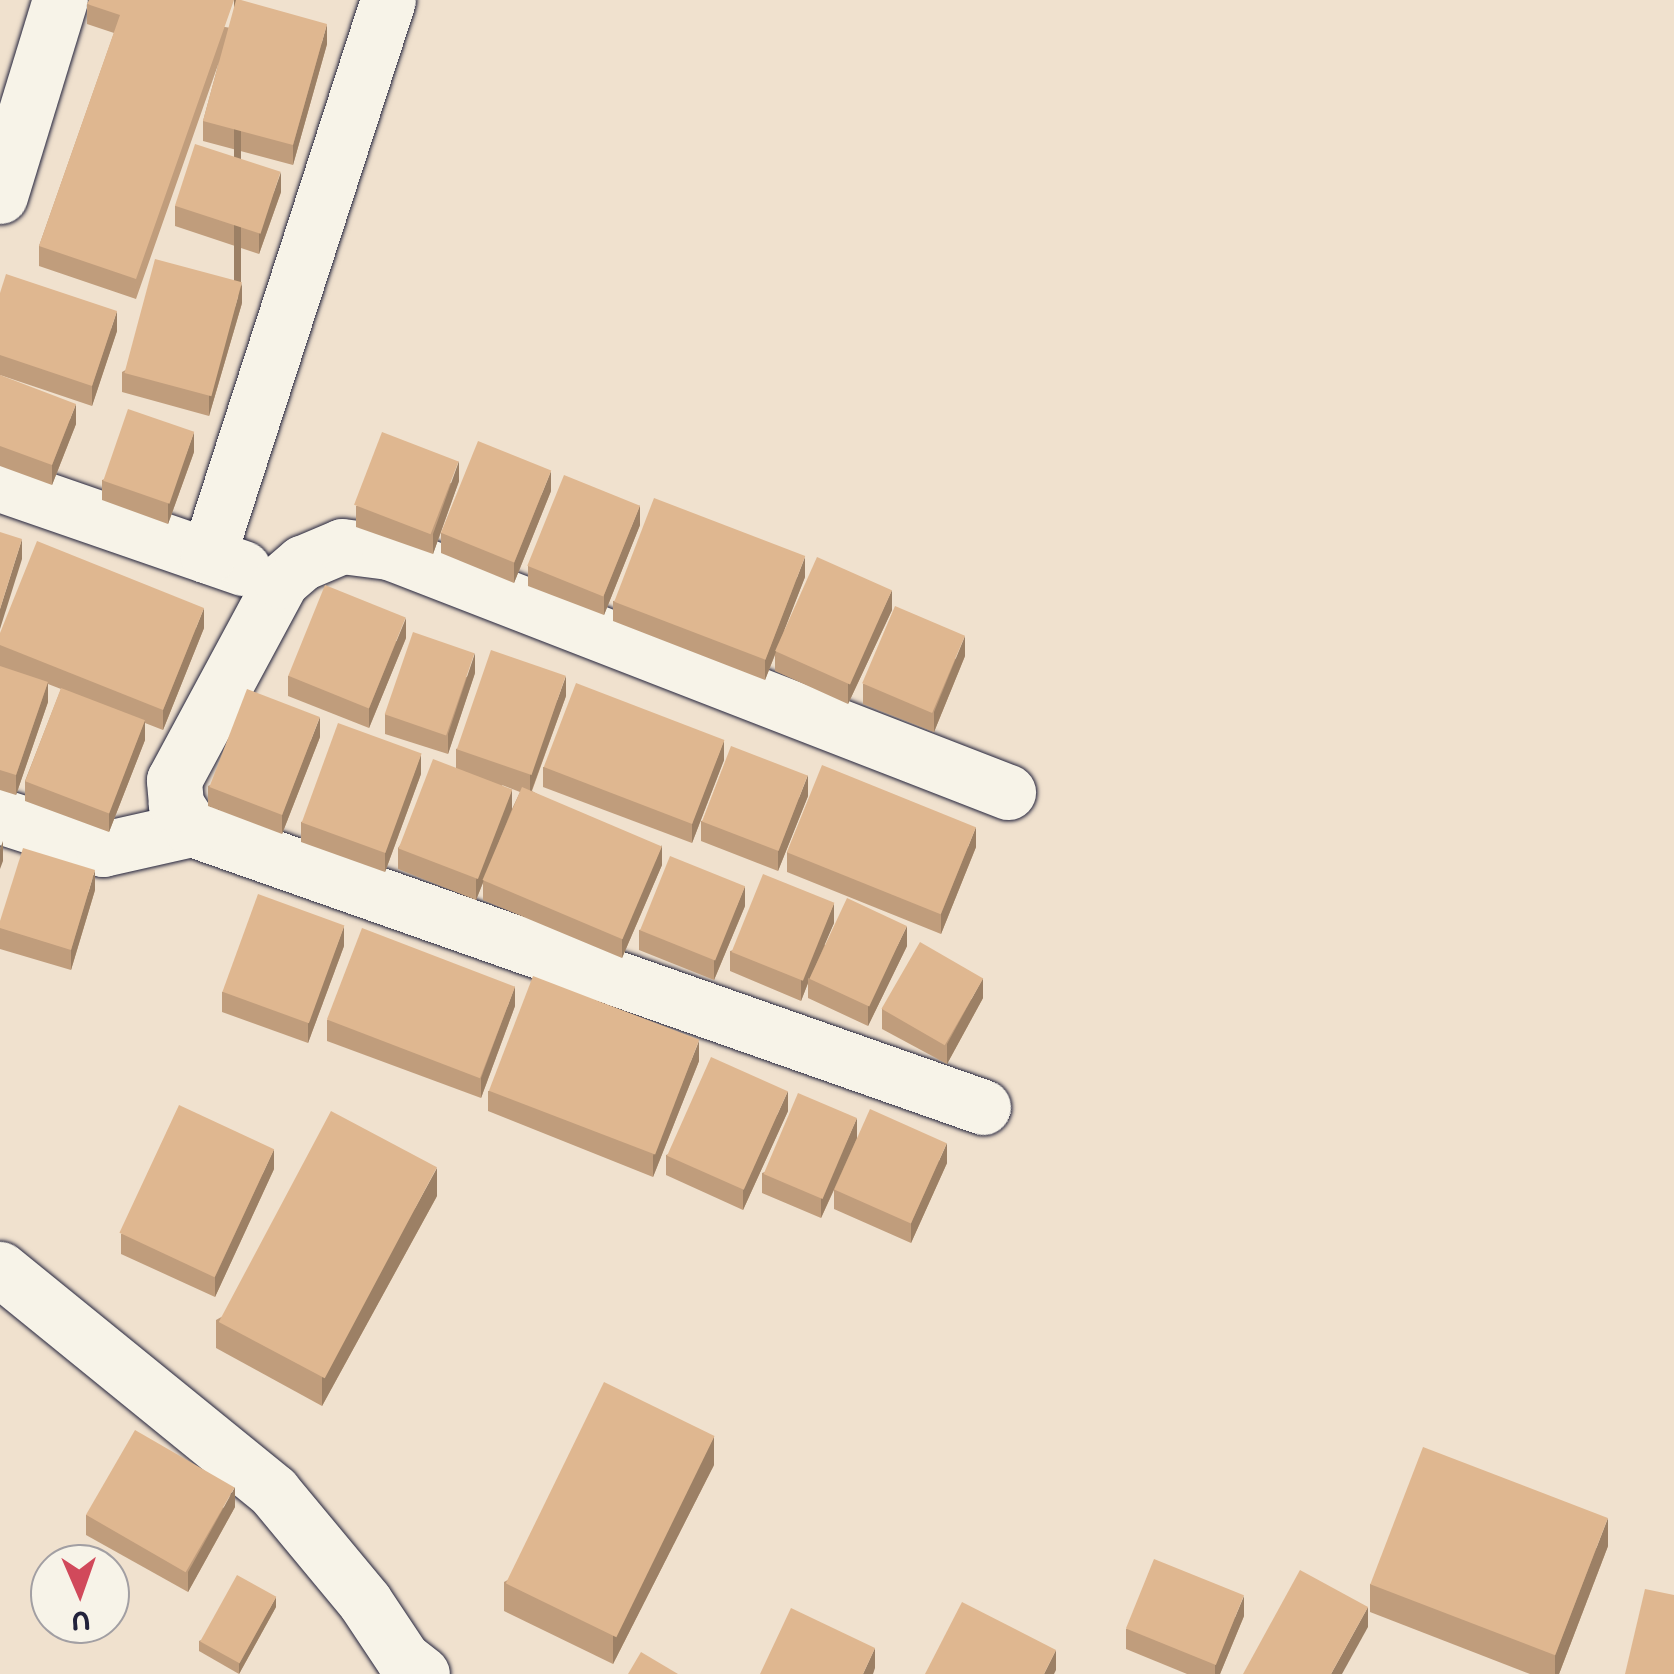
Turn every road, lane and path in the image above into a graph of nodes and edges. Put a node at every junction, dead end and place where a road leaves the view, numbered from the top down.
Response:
1 (60, 0) edge
2 (388, 0) edge
3 (0, 196) edge
4 (0, 484) edge
5 (208, 556) junction
6 (281, 581) junction
7 (1008, 792) dead end
8 (0, 816) edge
9 (192, 829) junction
10 (983, 1108) dead end
11 (0, 1269) edge
12 (406, 1669) edge

1 - 3 street
2 - 5 street
4 - 5 street
5 - 6 street
6 - 7 street
6 - 9 street
8 - 9 street
9 - 10 street
11 - 12 street

